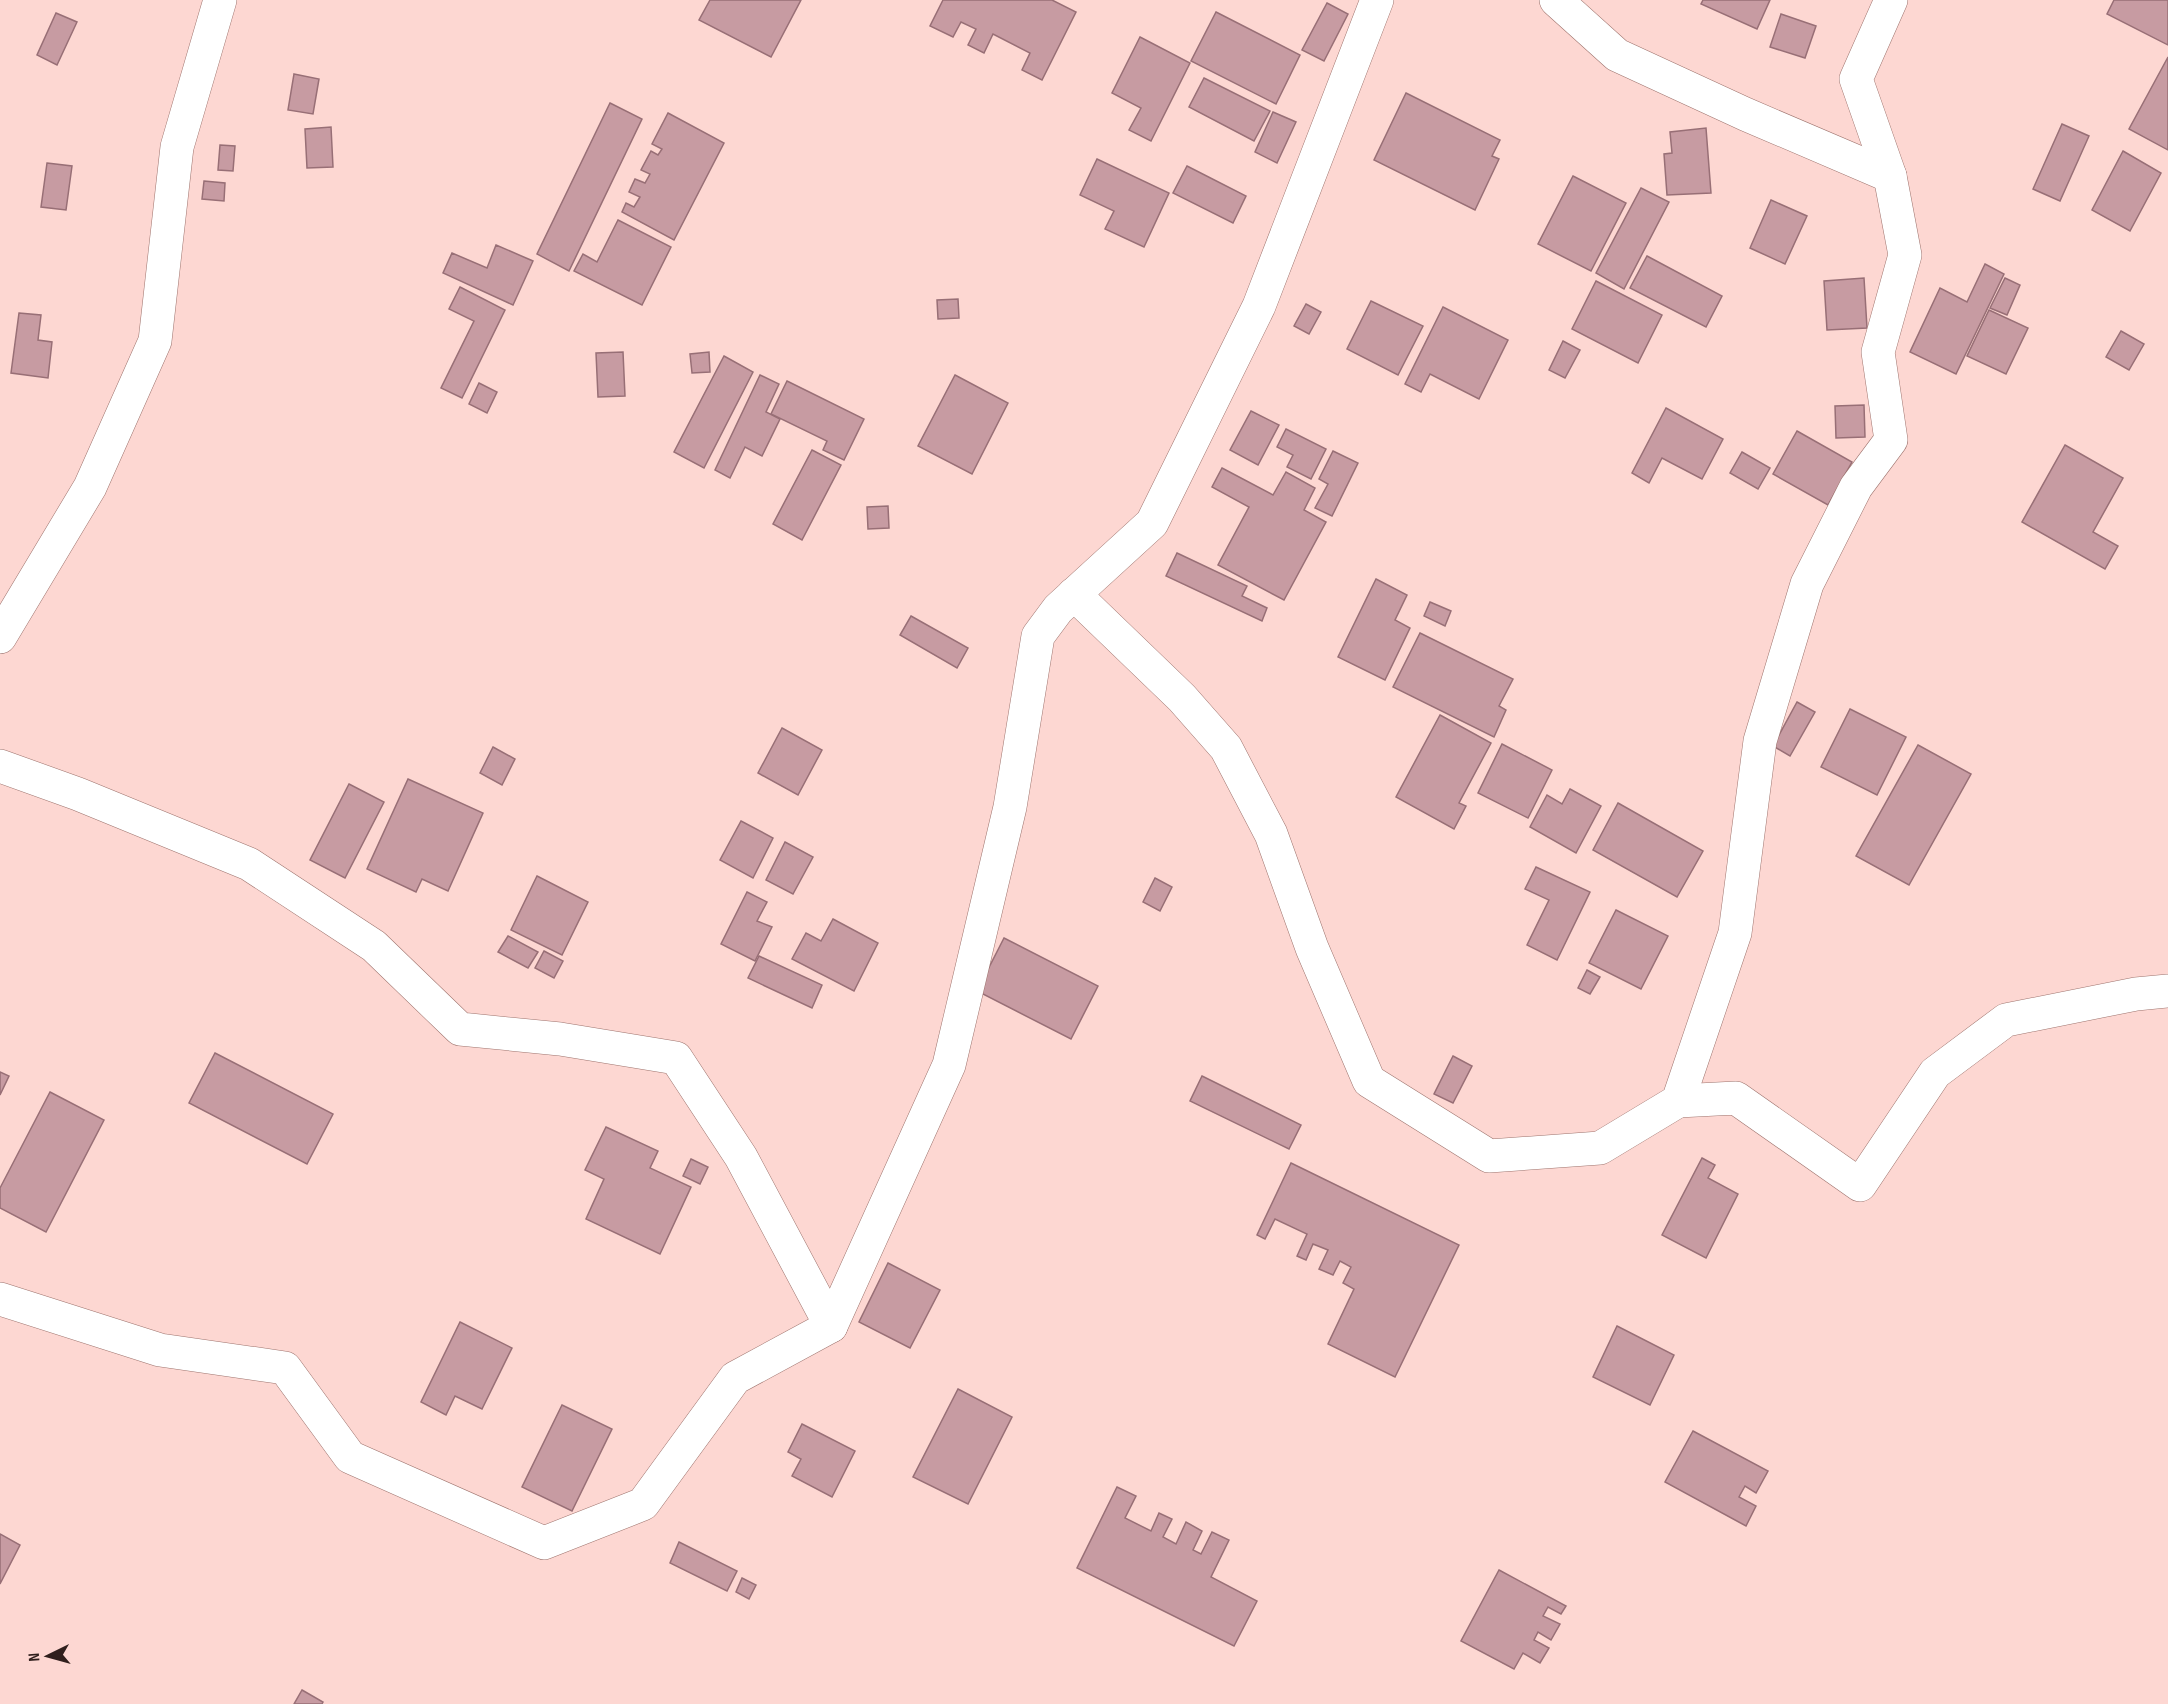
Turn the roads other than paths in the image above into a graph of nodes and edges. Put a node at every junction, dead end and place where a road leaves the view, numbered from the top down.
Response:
1 (220, 0) edge
2 (1377, 0) edge
3 (1556, 0) edge
4 (1891, 0) edge
5 (1890, 176) junction
6 (1074, 594) junction
7 (0, 637) edge
8 (0, 766) edge
9 (2168, 991) edge
10 (1678, 1101) junction
11 (0, 1299) edge
12 (831, 1326) junction

1 - 7 street
2 - 6 street
3 - 5 street
4 - 5 street
5 - 10 street
6 - 10 street
6 - 12 street
8 - 12 street
9 - 10 street
11 - 12 street

